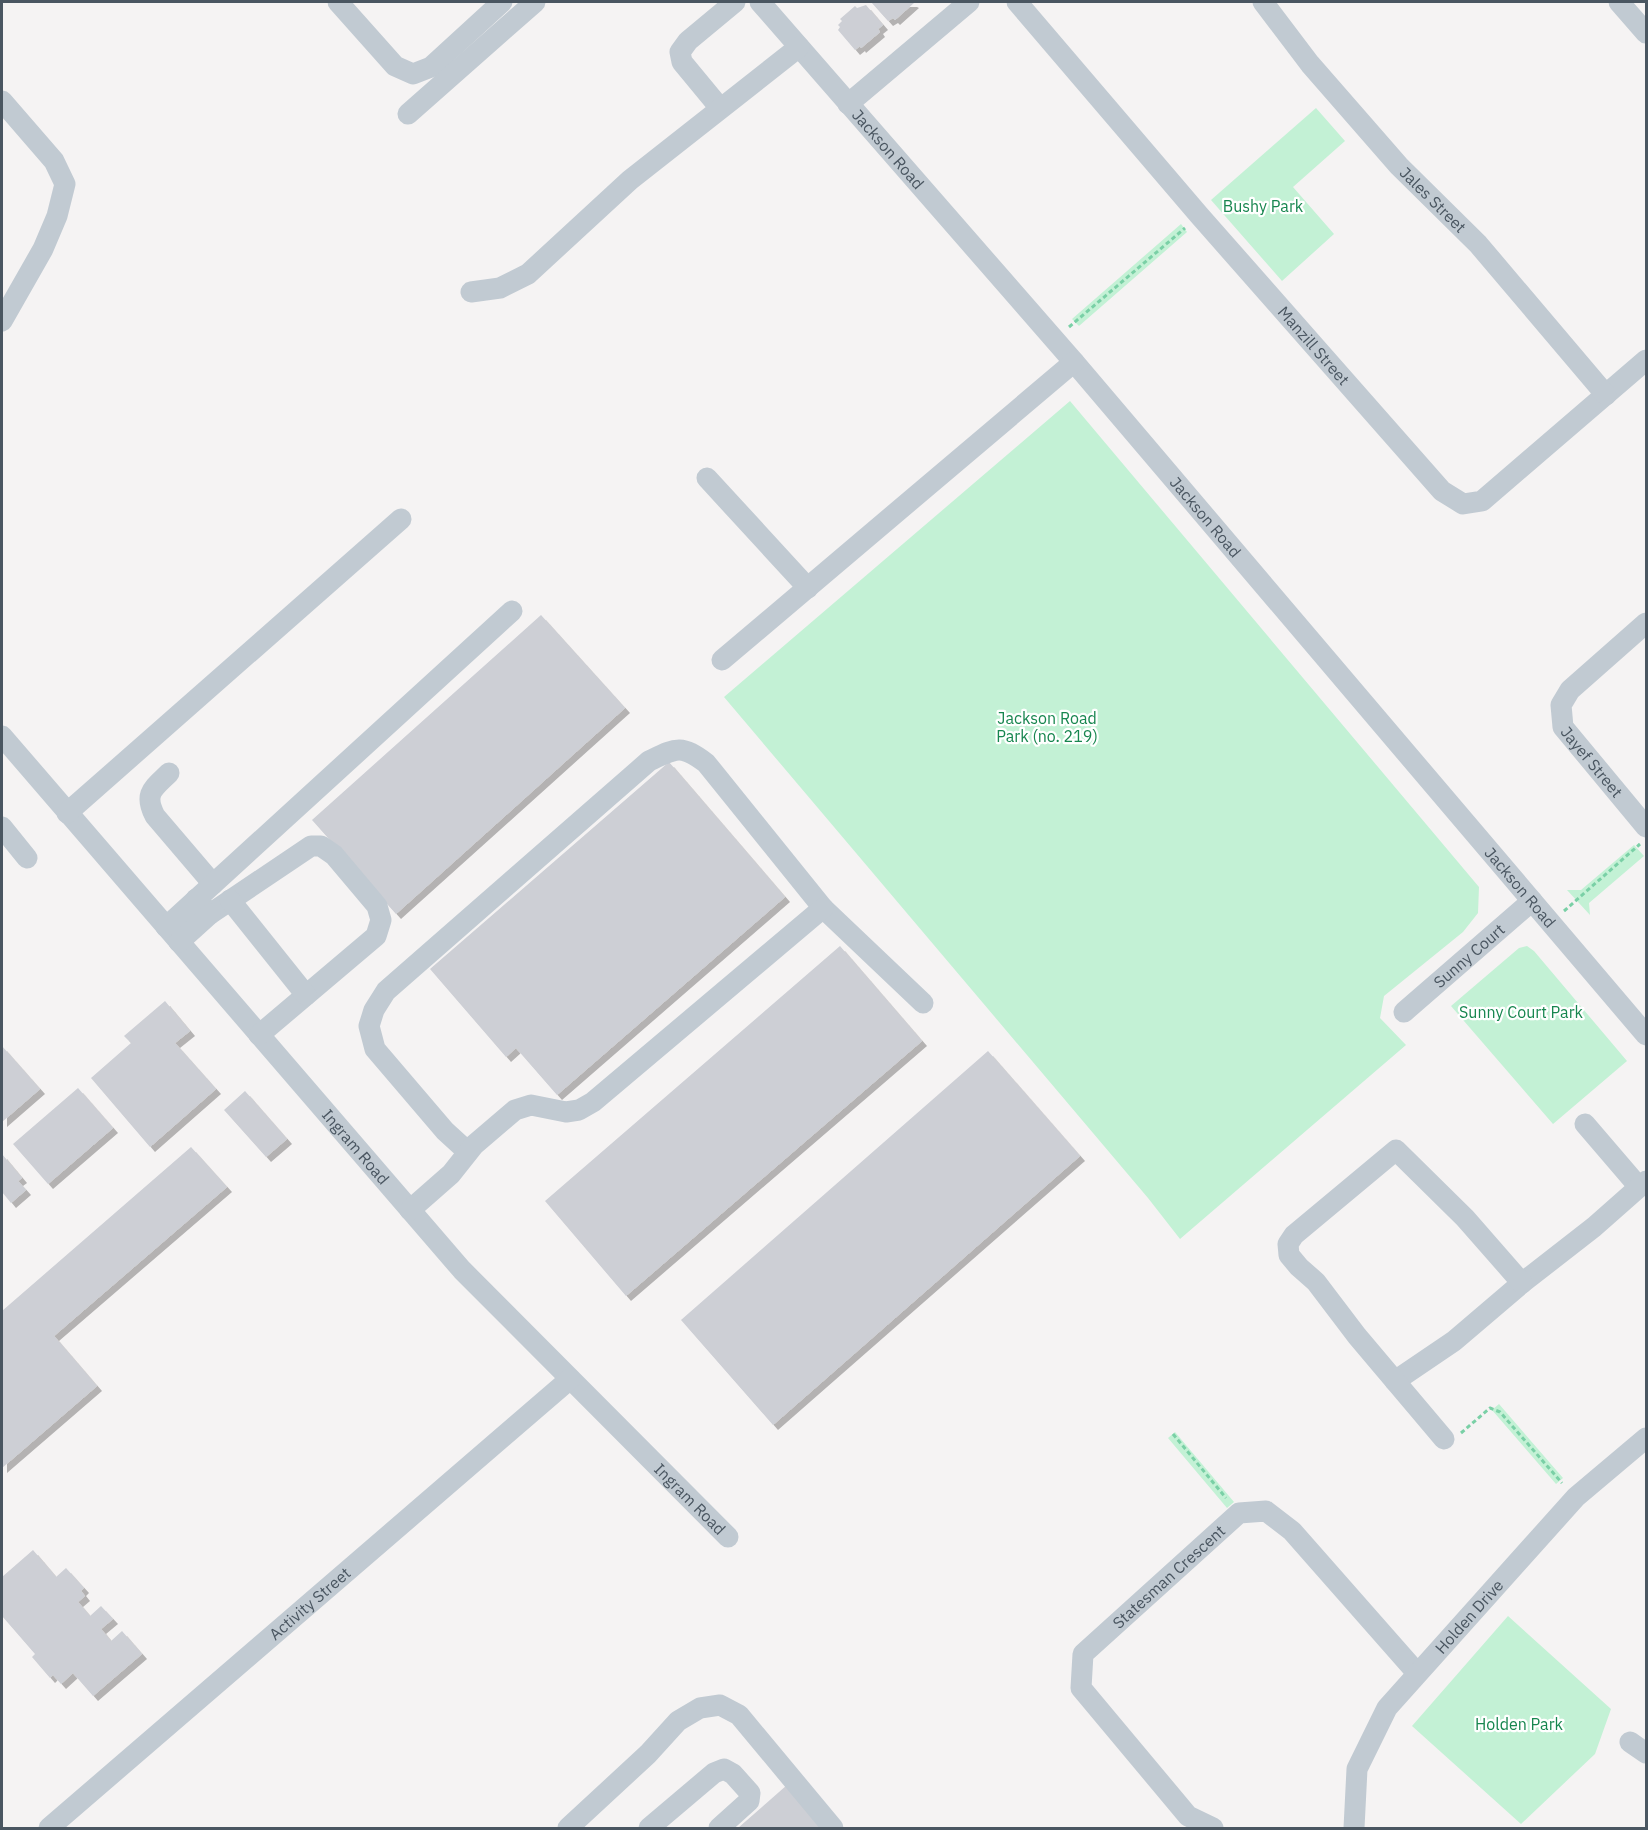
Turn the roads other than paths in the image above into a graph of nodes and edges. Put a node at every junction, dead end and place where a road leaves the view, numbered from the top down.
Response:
1 (338, 2) edge
2 (502, 2) edge
3 (535, 2) edge
4 (735, 2) edge
5 (760, 2) edge
6 (969, 2) edge
7 (1017, 2) edge
8 (1263, 2) edge
9 (1619, 2) edge
10 (1647, 33) edge
11 (799, 47) junction
12 (2, 101) edge
13 (848, 104) junction
14 (720, 108) junction
15 (408, 114) dead end
16 (471, 292) dead end
17 (2, 321) edge
18 (1647, 360) edge
19 (1074, 362) junction
20 (1606, 395) junction
21 (707, 478) dead end
22 (400, 519) dead end
23 (808, 588) junction
24 (512, 611) dead end
25 (1647, 623) edge
26 (722, 660) dead end
27 (2, 736) edge
28 (169, 773) dead end
29 (67, 813) junction
30 (2, 827) edge
31 (1647, 827) edge
32 (27, 858) dead end
33 (213, 884) junction
34 (230, 900) junction
35 (1532, 901) junction
36 (203, 907) junction
37 (823, 908) junction
38 (172, 935) junction
39 (306, 995) junction
40 (923, 1003) dead end
41 (1404, 1012) dead end
42 (259, 1035) junction
43 (1647, 1035) edge
44 (1585, 1124) dead end
45 (468, 1152) junction
46 (1643, 1184) edge
47 (410, 1210) junction
48 (1522, 1283) junction
49 (570, 1379) junction
50 (1395, 1381) junction
51 (1647, 1438) edge
52 (1444, 1439) road end
53 (728, 1537) dead end
54 (1417, 1673) junction
55 (49, 1828) edge
56 (568, 1828) edge
57 (649, 1828) edge
58 (719, 1828) edge
59 (833, 1828) edge
60 (1213, 1828) edge
61 (1354, 1828) edge

1 - 2 street
3 - 15 street
4 - 14 street
5 - 11 street, Jackson Road
6 - 13 street
7 - 20 street, Manzill Street
8 - 20 street, Jales Street
9 - 10 street
11 - 13 street, Jackson Road
11 - 14 street
12 - 17 street
13 - 19 street, Jackson Road
14 - 16 street
18 - 20 street, Manzill Street
19 - 23 street
19 - 35 street, Jackson Road
21 - 23 street
22 - 29 street
23 - 26 street
24 - 33 street
25 - 31 street, Jayef Street
27 - 29 street, Ingram Road
28 - 33 street
29 - 38 street, Ingram Road
30 - 32 street
33 - 36 street
34 - 36 street
34 - 39 street
34 - 39 street
35 - 41 street, Sunny Court
35 - 43 street, Jackson Road
36 - 38 street
37 - 40 street
37 - 45 street
37 - 45 street
38 - 42 street, Ingram Road
39 - 42 street
42 - 47 street, Ingram Road
44 - 46 street
45 - 47 street
46 - 48 street
47 - 49 street, Ingram Road
48 - 50 street
48 - 50 street
49 - 53 street, Ingram Road
49 - 55 street, Activity Street
50 - 52 street
51 - 54 street, Holden Drive
54 - 60 street, Statesman Crescent
54 - 61 street, Holden Drive
56 - 59 street
57 - 58 street

